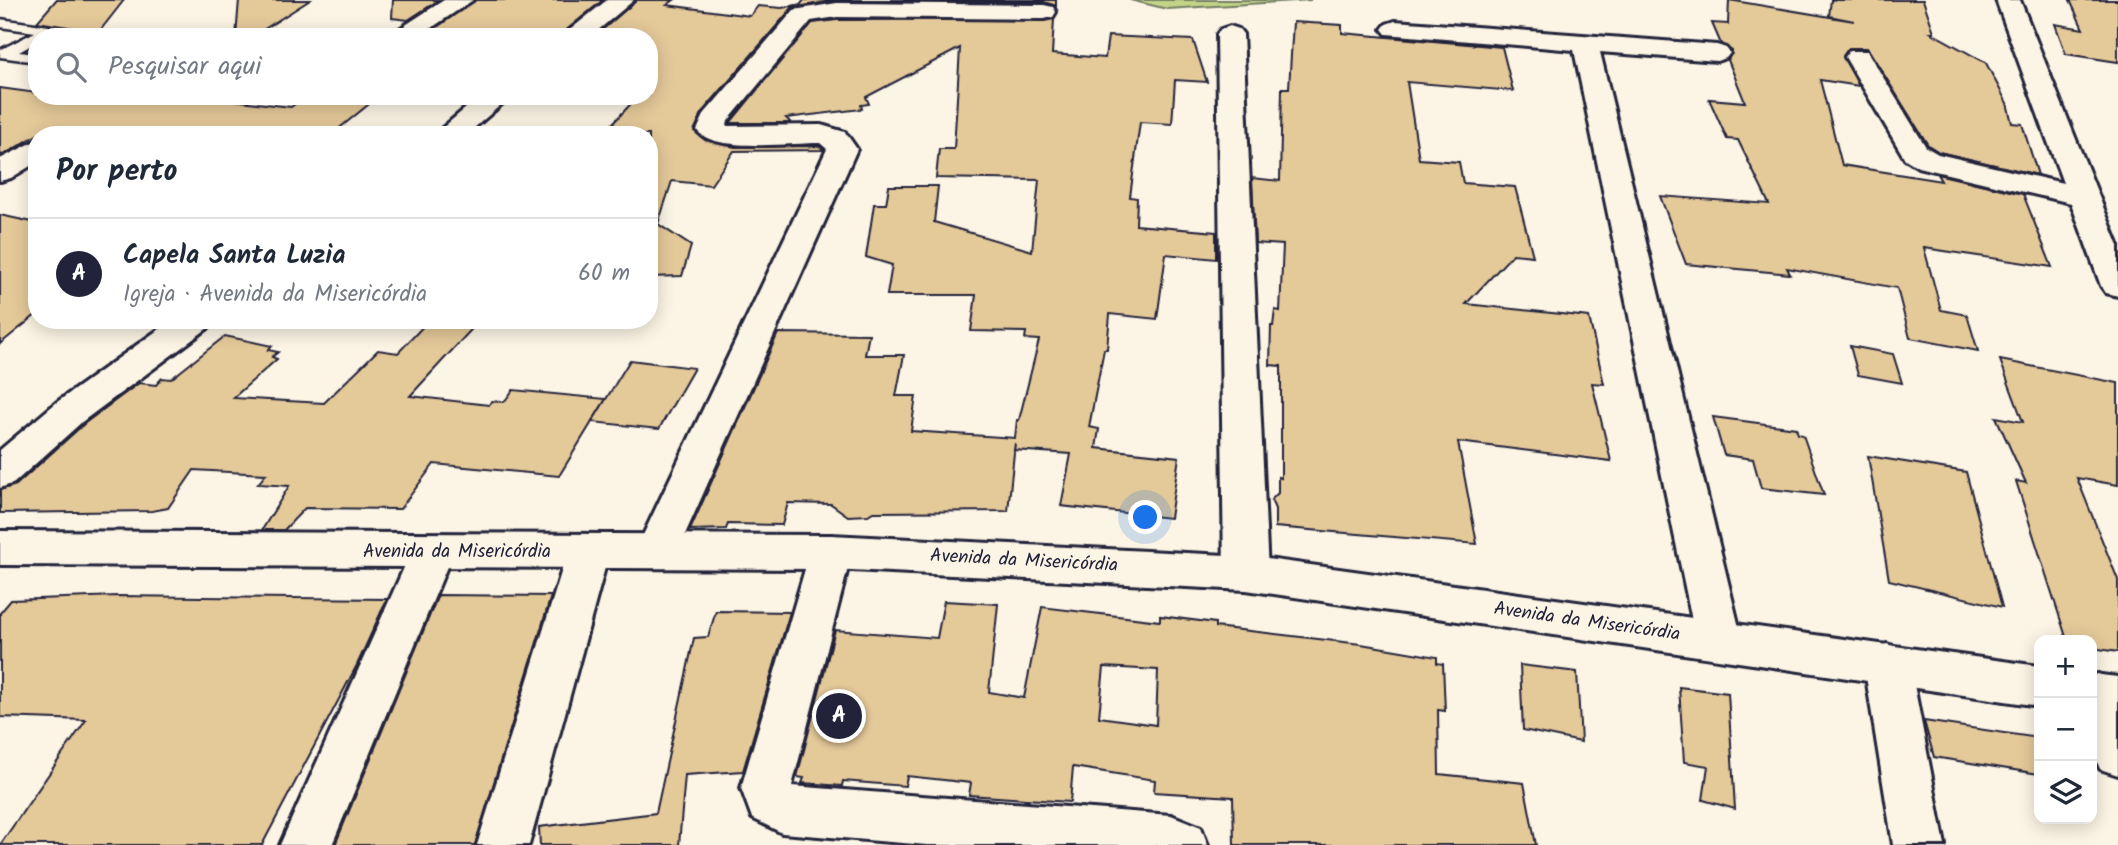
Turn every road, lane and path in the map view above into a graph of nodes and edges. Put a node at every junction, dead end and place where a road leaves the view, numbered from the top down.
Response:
1 (461, 0) edge
2 (622, 0) edge
3 (2008, 0) edge
4 (1044, 12) dead end
5 (3, 26) edge
6 (30, 28) edge
7 (415, 28) edge
8 (586, 28) edge
9 (1395, 29) dead end
10 (1230, 34) dead end
11 (28, 41) edge
12 (1585, 43) junction
13 (1717, 53) dead end
14 (28, 57) edge
15 (1858, 57) dead end
16 (486, 105) edge
17 (459, 126) edge
18 (28, 155) edge
19 (0, 172) edge
20 (2084, 197) junction
21 (2118, 286) edge
22 (183, 329) edge
23 (0, 473) edge
24 (0, 548) edge
25 (657, 550) junction
26 (432, 552) junction
27 (831, 552) junction
28 (589, 553) junction
29 (1246, 573) junction
30 (1719, 640) junction
31 (1887, 664) junction
32 (2034, 686) edge
33 (2102, 696) edge
34 (2118, 753) edge
35 (926, 832) edge
36 (1925, 842) edge
37 (306, 845) edge
38 (503, 845) edge
39 (1182, 845) edge

1 - 7 street
2 - 8 street
3 - 20 street
4 - 25 street
5 - 6 lane
9 - 12 street
10 - 29 street
11 - 14 lane
12 - 13 street
12 - 30 street
15 - 20 street
16 - 17 street
18 - 19 street
20 - 21 street
22 - 23 street
24 - 26 street, Avenida da Misericórdia
25 - 27 street, Avenida da Misericórdia
25 - 28 street, Avenida da Misericórdia
26 - 28 street, Avenida da Misericórdia
26 - 37 street
27 - 29 street, Avenida da Misericórdia
27 - 35 street
28 - 38 street
29 - 30 street, Avenida da Misericórdia
30 - 31 street, Avenida da Misericórdia
31 - 32 street, Avenida da Misericórdia
31 - 36 street
33 - 34 street
35 - 39 street

